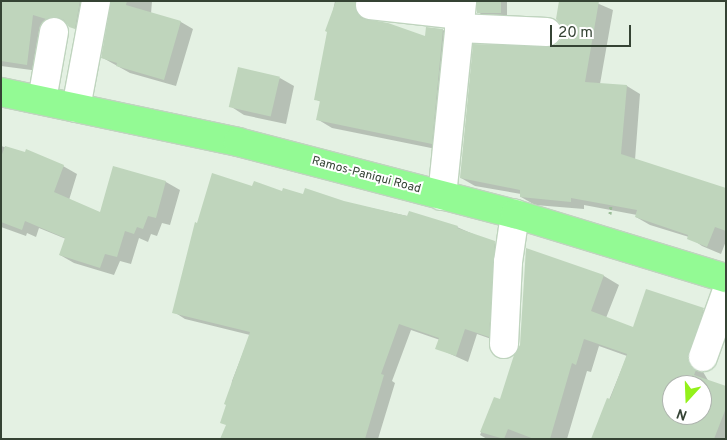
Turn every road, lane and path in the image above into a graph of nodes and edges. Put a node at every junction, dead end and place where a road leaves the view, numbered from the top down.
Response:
1 (96, 1) edge
2 (370, 5) dead end
3 (460, 15) edge
4 (54, 32) dead end
5 (547, 32) dead end
6 (1, 92) edge
7 (42, 100) junction
8 (76, 108) junction
9 (442, 196) junction
10 (515, 214) junction
11 (726, 278) edge
12 (726, 293) edge
13 (504, 344) dead end
14 (702, 357) dead end

1 - 8 street
2 - 3 street
3 - 5 street
3 - 9 street
4 - 7 street
6 - 7 main road, Ramos-Paniqui Road
7 - 8 main road, Ramos-Paniqui Road
8 - 9 main road, Ramos-Paniqui Road
9 - 10 main road, Ramos-Paniqui Road
10 - 11 main road, Ramos-Paniqui Road
10 - 13 street
12 - 14 street

